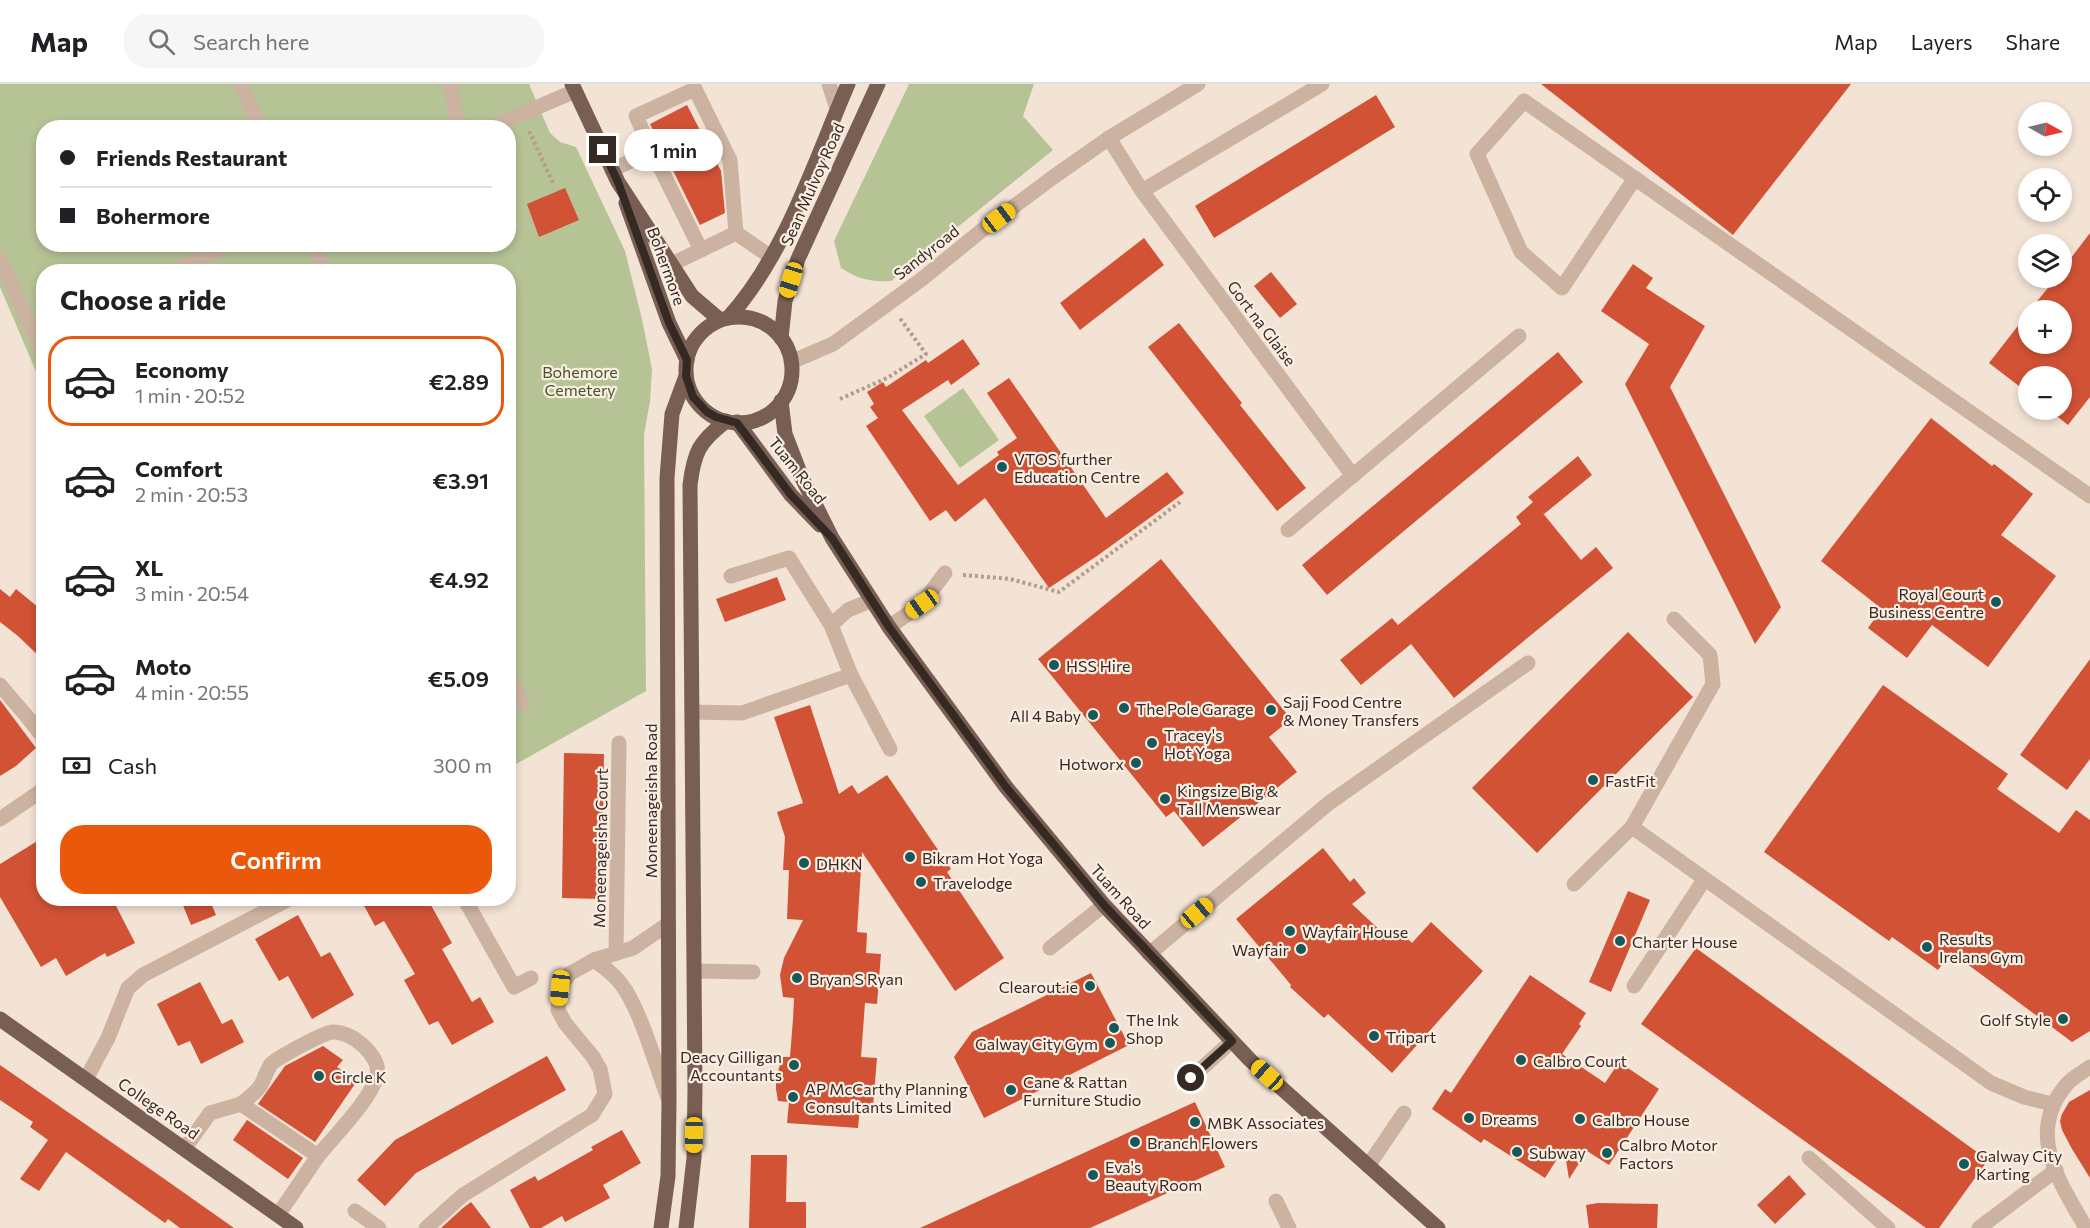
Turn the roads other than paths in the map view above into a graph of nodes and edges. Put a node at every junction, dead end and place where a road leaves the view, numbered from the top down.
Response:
1 (240, 84) edge
2 (450, 84) edge
3 (829, 84) edge
4 (848, 84) edge
5 (878, 84) edge
6 (1198, 84) edge
7 (1322, 84) edge
8 (574, 88) edge
9 (837, 109) junction
10 (256, 120) edge
11 (457, 120) edge
12 (508, 120) edge
13 (1109, 138) junction
14 (652, 151) junction
15 (615, 176) junction
16 (1635, 178) junction
17 (1142, 191) junction
18 (736, 233) junction
19 (701, 250) junction
20 (214, 252) edge
21 (771, 257) junction
22 (0, 260) edge
23 (189, 264) edge
24 (672, 264) junction
25 (724, 319) junction
26 (36, 325) edge
27 (1520, 336) dead end
28 (781, 338) junction
29 (687, 360) junction
30 (791, 362) junction
31 (686, 376) junction
32 (781, 401) junction
33 (732, 422) junction
34 (1353, 476) junction
35 (2090, 496) edge
36 (1288, 530) dead end
37 (832, 538) junction
38 (945, 573) road end
39 (731, 576) dead end
40 (872, 600) junction
41 (1674, 619) dead end
42 (831, 625) junction
43 (889, 627) junction
44 (1528, 663) dead end
45 (851, 675) junction
46 (0, 685) edge
47 (516, 690) edge
48 (523, 704) dead end
49 (692, 712) junction
50 (36, 727) edge
51 (619, 743) dead end
52 (890, 749) dead end
53 (36, 794) edge
54 (0, 819) edge
55 (1632, 827) junction
56 (1704, 880) junction
57 (1574, 884) dead end
58 (1104, 905) junction
59 (276, 906) edge
60 (468, 906) edge
61 (668, 924) junction
62 (1050, 948) dead end
63 (616, 953) junction
64 (1149, 954) junction
65 (594, 960) junction
66 (695, 971) junction
67 (753, 972) dead end
68 (531, 978) dead end
69 (1634, 986) dead end
70 (0, 1019) edge
71 (1232, 1041) junction
72 (2090, 1067) edge
73 (1191, 1078) dead end
74 (86, 1079) junction
75 (669, 1101) junction
76 (242, 1104) junction
77 (2052, 1104) junction
78 (1404, 1113) dead end
79 (185, 1148) junction
80 (318, 1156) junction
81 (1809, 1158) dead end
82 (1368, 1166) junction
83 (2056, 1170) junction
84 (1276, 1201) dead end
85 (355, 1211) dead end
86 (278, 1215) junction
87 (296, 1228) edge
88 (380, 1228) edge
89 (426, 1228) edge
90 (661, 1228) edge
91 (686, 1228) edge
92 (1289, 1228) edge
93 (1438, 1228) edge
94 (1888, 1228) edge
95 (1979, 1228) edge
96 (2086, 1228) edge

1 - 10 street
2 - 11 street
3 - 9 street
4 - 9 main road, Sean Mulvoy Road
5 - 28 main road, Sean Mulvoy Road
6 - 13 street, Sandyroad
7 - 17 street
8 - 12 street
8 - 15 main road, Bohermore
9 - 21 main road, Sean Mulvoy Road
13 - 17 street, Gort na Glaise
13 - 30 street, Sandyroad
14 - 15 street
14 - 18 street
14 - 19 street
15 - 24 main road, Bohermore
15 - 29 main road, Bohermore
16 - 16 street
16 - 35 street
17 - 34 street, Gort na Glaise
18 - 19 street
18 - 21 street
19 - 24 street
20 - 23 street
21 - 25 main road, Sean Mulvoy Road
22 - 26 street
24 - 25 main road, Bohermore
25 - 28 main road
25 - 29 main road
27 - 34 street
28 - 30 main road
29 - 31 main road
30 - 32 main road
31 - 33 main road
31 - 61 main road, Moneenageisha Road
32 - 33 main road
32 - 37 main road, Tuam Road
33 - 37 main road, Tuam Road
33 - 49 main road
34 - 36 street
37 - 40 main road, Tuam Road
38 - 43 street
39 - 42 street
40 - 42 street
40 - 43 main road, Tuam Road
41 - 55 street
42 - 45 street
43 - 58 main road, Tuam Road
44 - 64 street
45 - 49 street
45 - 52 street
46 - 50 street
47 - 48 street
49 - 66 main road
51 - 63 street, Moneenageisha Court
53 - 54 street
55 - 56 street
55 - 57 street
56 - 69 street
56 - 77 street
58 - 62 street
58 - 64 main road, Tuam Road
59 - 74 street
60 - 68 street
61 - 63 street
61 - 75 main road, Moneenageisha Road
63 - 65 street
64 - 71 main road, Tuam Road
65 - 75 street
65 - 89 street
66 - 67 street
66 - 91 main road
70 - 74 main road, College Road
71 - 73 street
71 - 82 main road, Tuam Road
72 - 77 street
74 - 79 main road, College Road
75 - 90 main road, Moneenageisha Road
76 - 79 street
76 - 80 street
76 - 80 street
77 - 83 street
78 - 82 street
79 - 86 main road, College Road
80 - 86 street
81 - 94 street
82 - 93 main road, Tuam Road
83 - 95 street
83 - 96 street
84 - 92 street
85 - 88 street
86 - 87 main road, College Road

